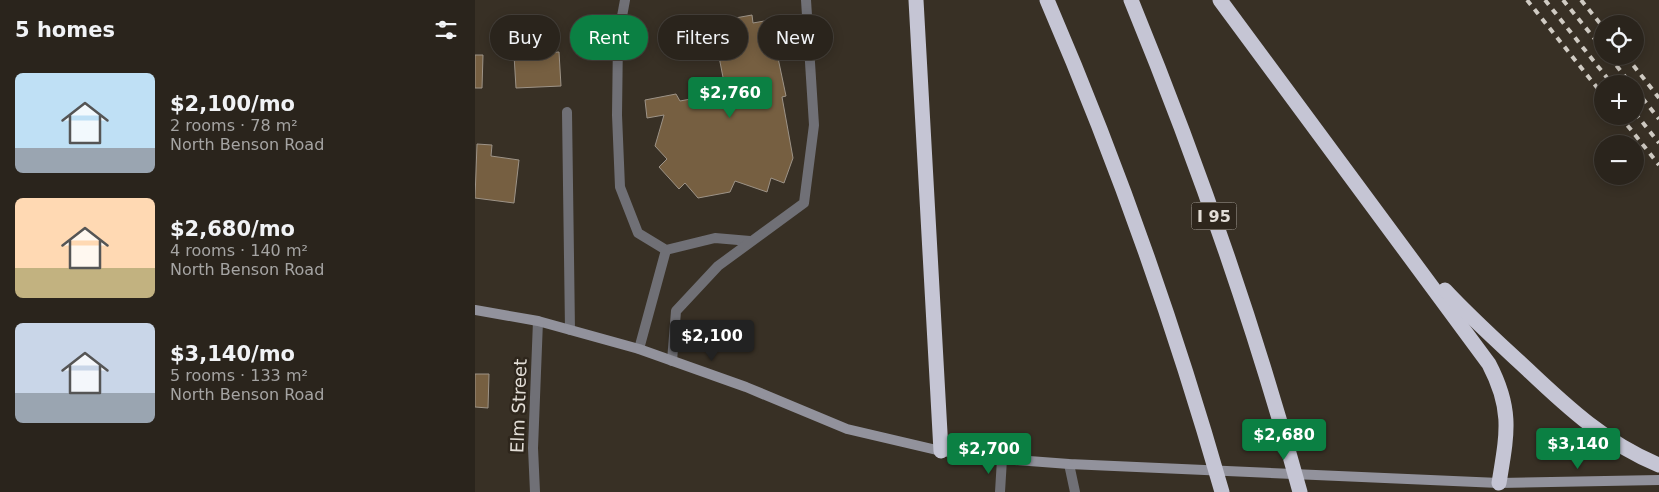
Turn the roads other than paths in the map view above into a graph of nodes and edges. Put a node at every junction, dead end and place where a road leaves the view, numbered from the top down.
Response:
1 (625, 0) edge
2 (806, 0) edge
3 (916, 0) edge
4 (1047, 0) edge
5 (1131, 0) edge
6 (1220, 0) edge
7 (567, 112) dead end
8 (1385, 223) junction
9 (750, 241) junction
10 (666, 250) junction
11 (475, 310) edge
12 (538, 321) junction
13 (570, 330) junction
14 (639, 348) junction
15 (671, 361) junction
16 (941, 450) junction
17 (1002, 459) junction
18 (1069, 464) junction
19 (1659, 465) edge
20 (1659, 480) edge
21 (1499, 487) edge
22 (535, 492) edge
23 (1000, 492) edge
24 (1075, 492) edge
25 (1222, 492) edge
26 (1300, 492) edge

1 - 10 street
2 - 9 street
3 - 16 highway
4 - 25 highway
5 - 26 highway, I 95
6 - 8 highway
7 - 13 street
8 - 19 highway
8 - 21 highway
9 - 10 street
9 - 15 street
10 - 14 street
11 - 12 main road
12 - 13 main road
12 - 22 street, Elm Street
13 - 14 main road
14 - 15 main road
15 - 16 main road
16 - 17 main road
17 - 18 main road
17 - 23 street
18 - 21 main road
18 - 24 street
20 - 21 main road

